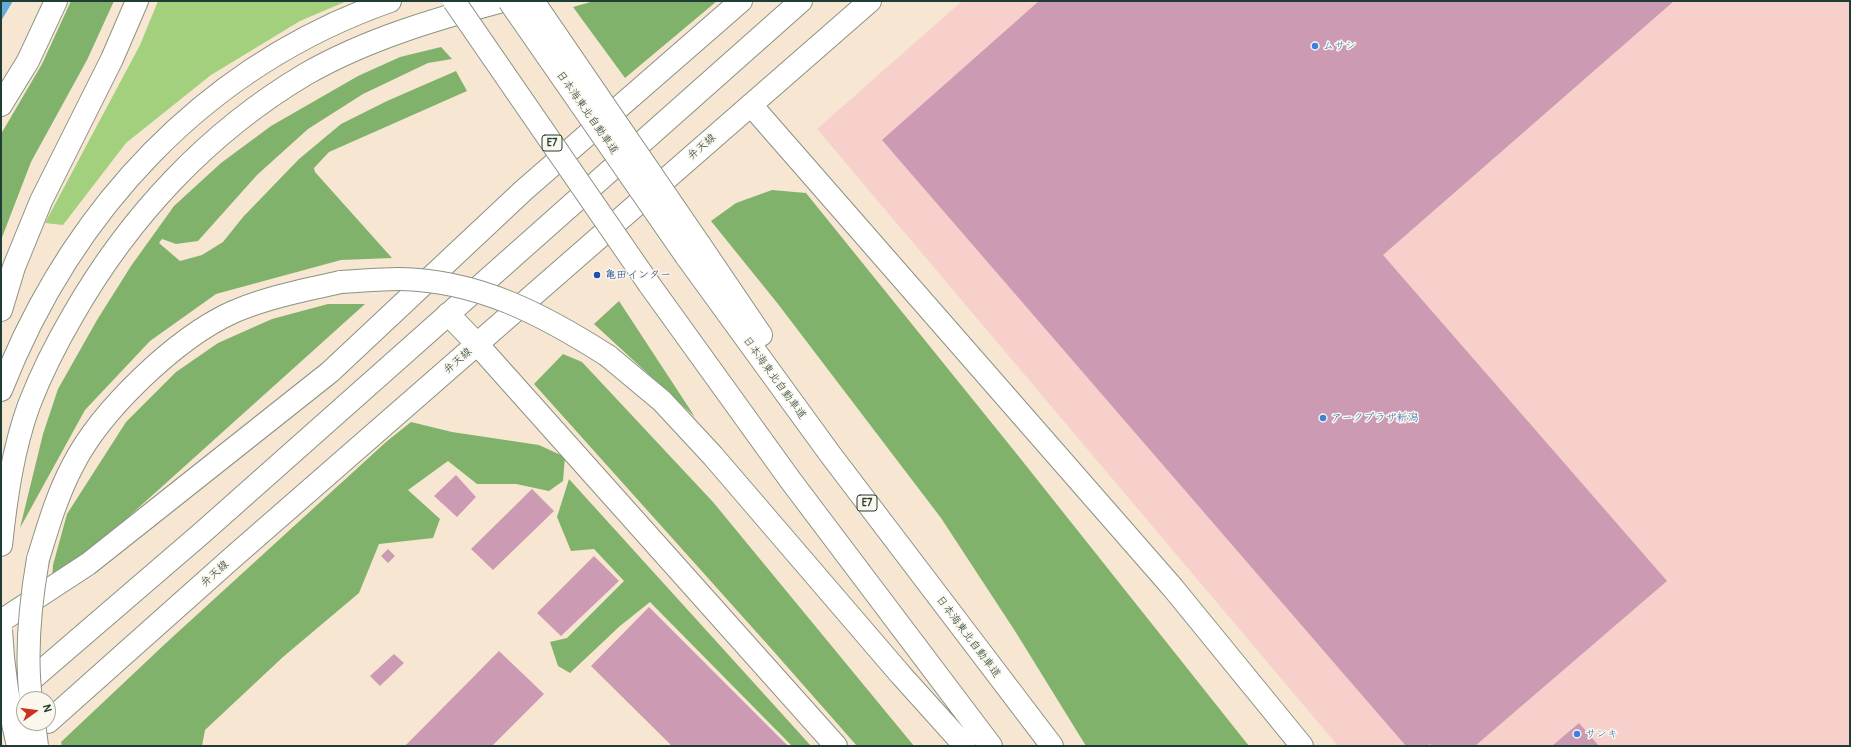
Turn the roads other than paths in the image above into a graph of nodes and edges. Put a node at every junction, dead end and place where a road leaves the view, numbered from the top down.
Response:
1 (56, 1) edge
2 (137, 1) edge
3 (390, 1) edge
4 (454, 1) edge
5 (503, 1) edge
6 (509, 1) edge
7 (533, 1) edge
8 (741, 1) edge
9 (801, 1) edge
10 (870, 1) edge
11 (1, 105) edge
12 (751, 105) junction
13 (693, 251) junction
14 (1, 310) edge
15 (448, 314) junction
16 (477, 344) junction
17 (1, 390) edge
18 (1, 545) edge
19 (1, 621) edge
20 (1, 630) edge
21 (31, 691) edge
22 (1, 705) edge
23 (56, 714) edge
24 (35, 731) edge
25 (37, 731) edge
26 (18, 746) edge
27 (21, 746) edge
28 (37, 746) edge
29 (836, 746) edge
30 (965, 746) edge
31 (991, 746) edge
32 (1052, 746) edge
33 (1302, 746) edge

1 - 11 main road
2 - 14 main road
3 - 17 main road
4 - 31 main road, E7, bridge
5 - 18 main road
6 - 13 main road, 日本海東北自動車道, bridge
7 - 13 main road, bridge
8 - 19 main road
9 - 15 main road
10 - 12 main road, 弁天線
12 - 16 main road, 弁天線
12 - 33 main road
13 - 32 main road, 日本海東北自動車道
15 - 16 main road
15 - 22 main road
16 - 23 main road, 弁天線
16 - 29 main road
20 - 26 main road, bridge
21 - 30 main road, bridge
24 - 28 main road, bridge
25 - 27 main road, 弁天線

